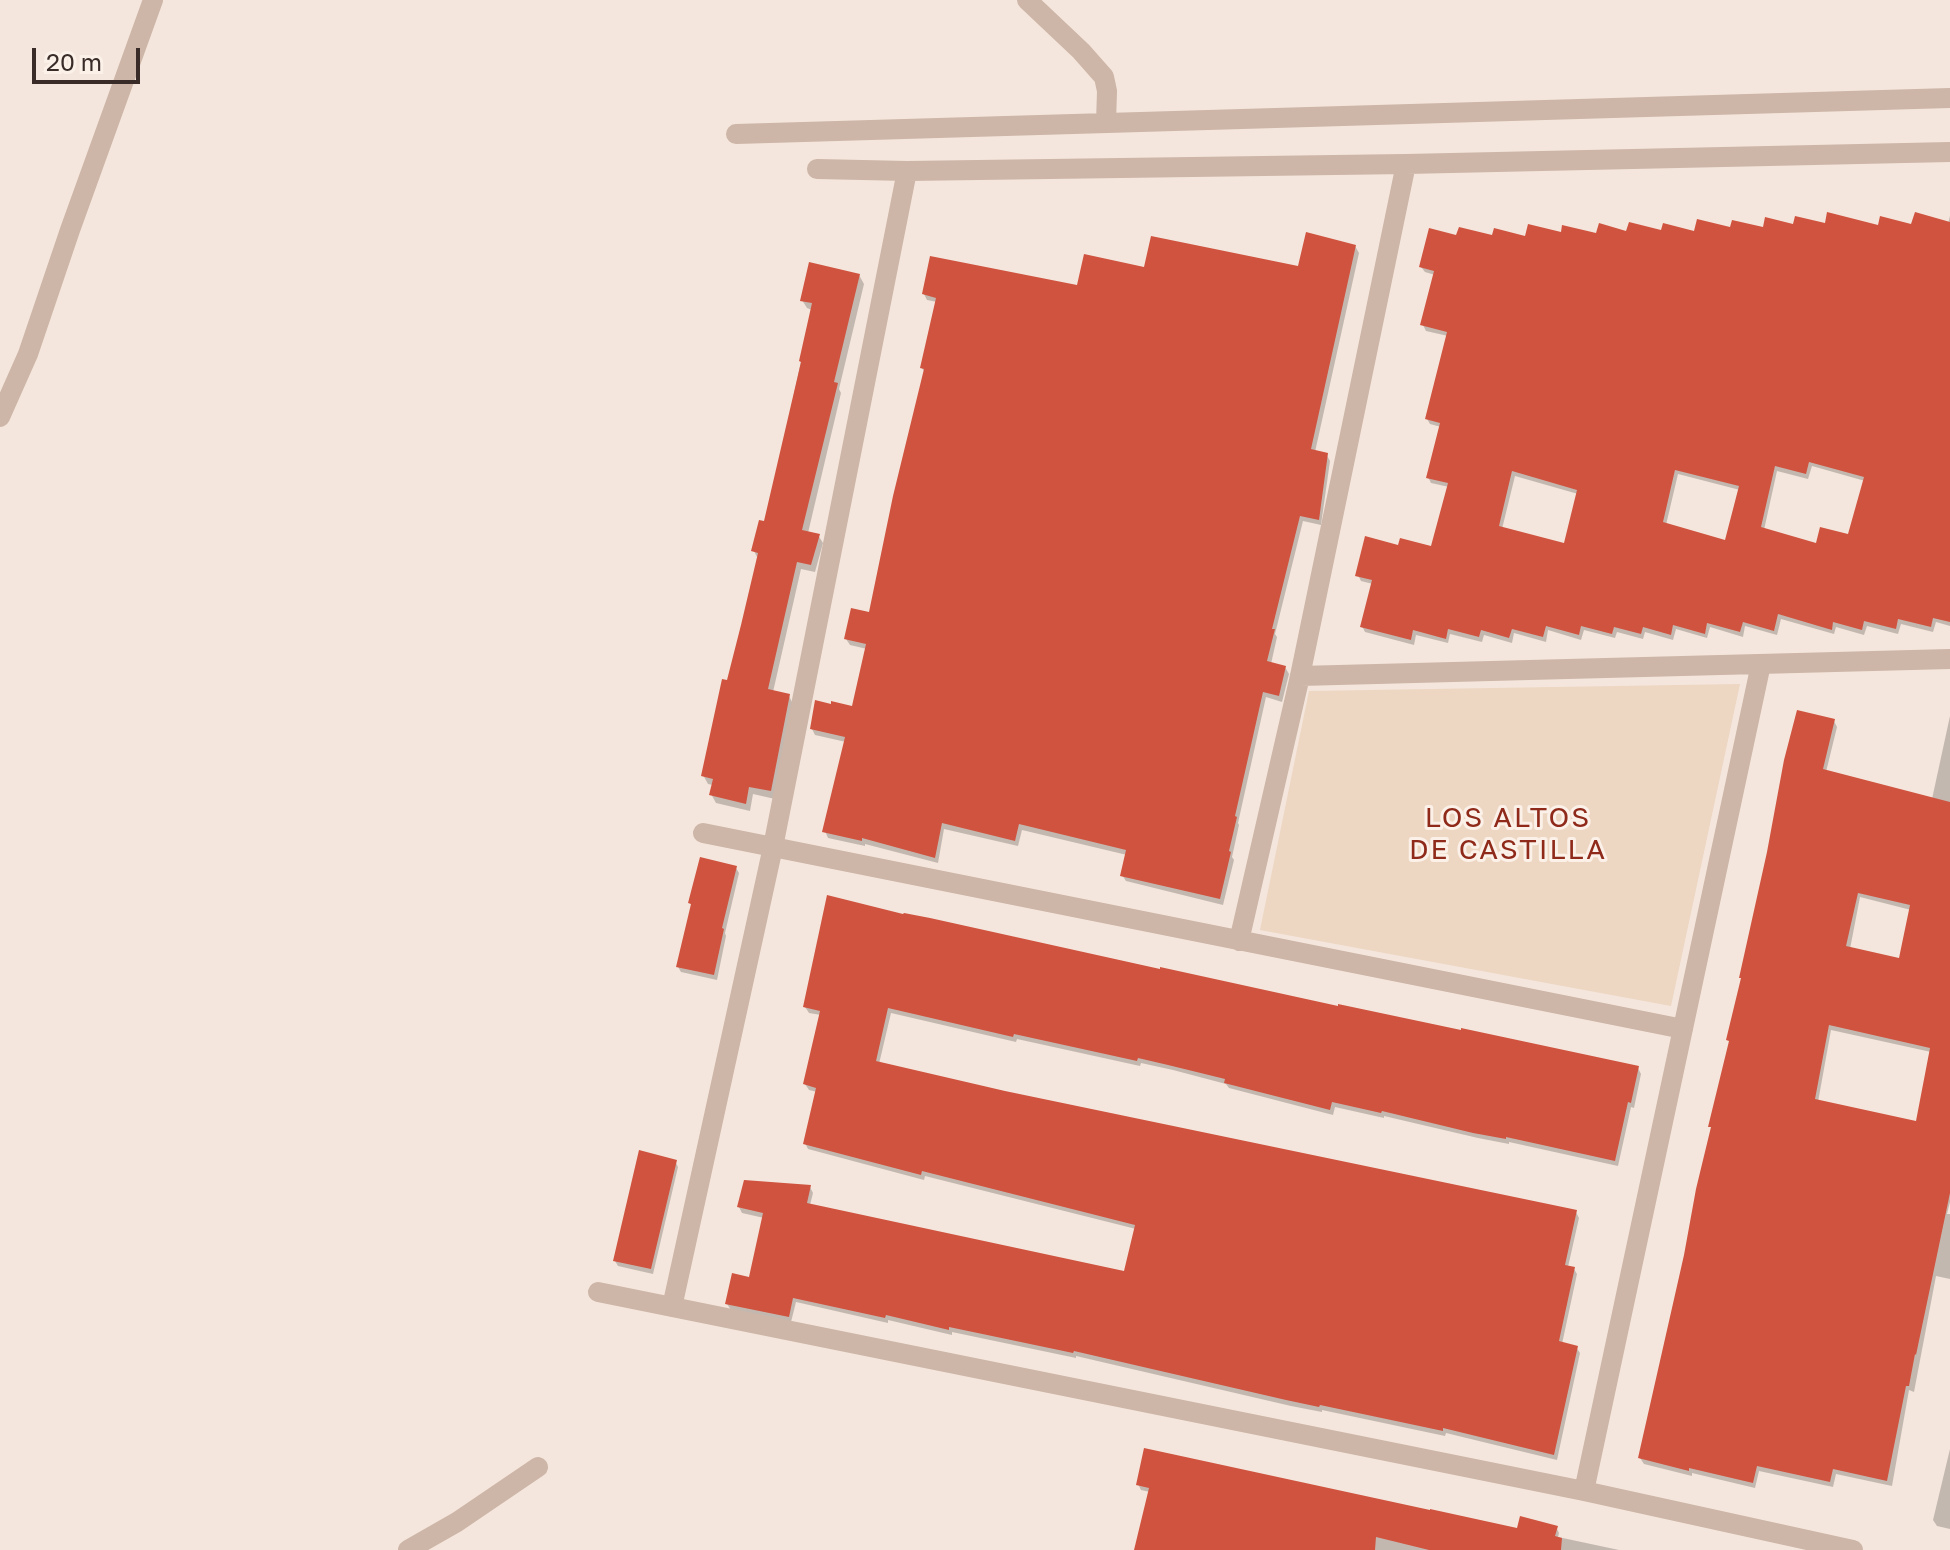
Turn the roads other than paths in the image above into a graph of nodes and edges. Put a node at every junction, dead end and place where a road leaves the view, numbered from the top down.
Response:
1 (153, 0) edge
2 (1027, 0) edge
3 (1950, 98) edge
4 (1106, 123) junction
5 (736, 134) dead end
6 (1950, 152) edge
7 (1406, 164) junction
8 (817, 169) dead end
9 (907, 171) junction
10 (0, 417) edge
11 (1950, 659) edge
12 (1761, 664) junction
13 (1300, 676) junction
14 (703, 833) dead end
15 (773, 847) junction
16 (1239, 941) junction
17 (1683, 1029) junction
18 (598, 1292) dead end
19 (672, 1307) junction
20 (538, 1467) dead end
21 (1584, 1491) junction
22 (408, 1550) edge
23 (1853, 1550) edge

1 - 10 street
2 - 4 street
3 - 4 street
4 - 5 street
6 - 7 street
7 - 9 street
7 - 13 street
8 - 9 street
9 - 15 street
11 - 12 street
12 - 13 street
12 - 17 street
13 - 16 street
14 - 15 street
15 - 16 street
15 - 19 street
16 - 17 street
17 - 21 street
18 - 19 street
19 - 21 street
20 - 22 street
21 - 23 street

